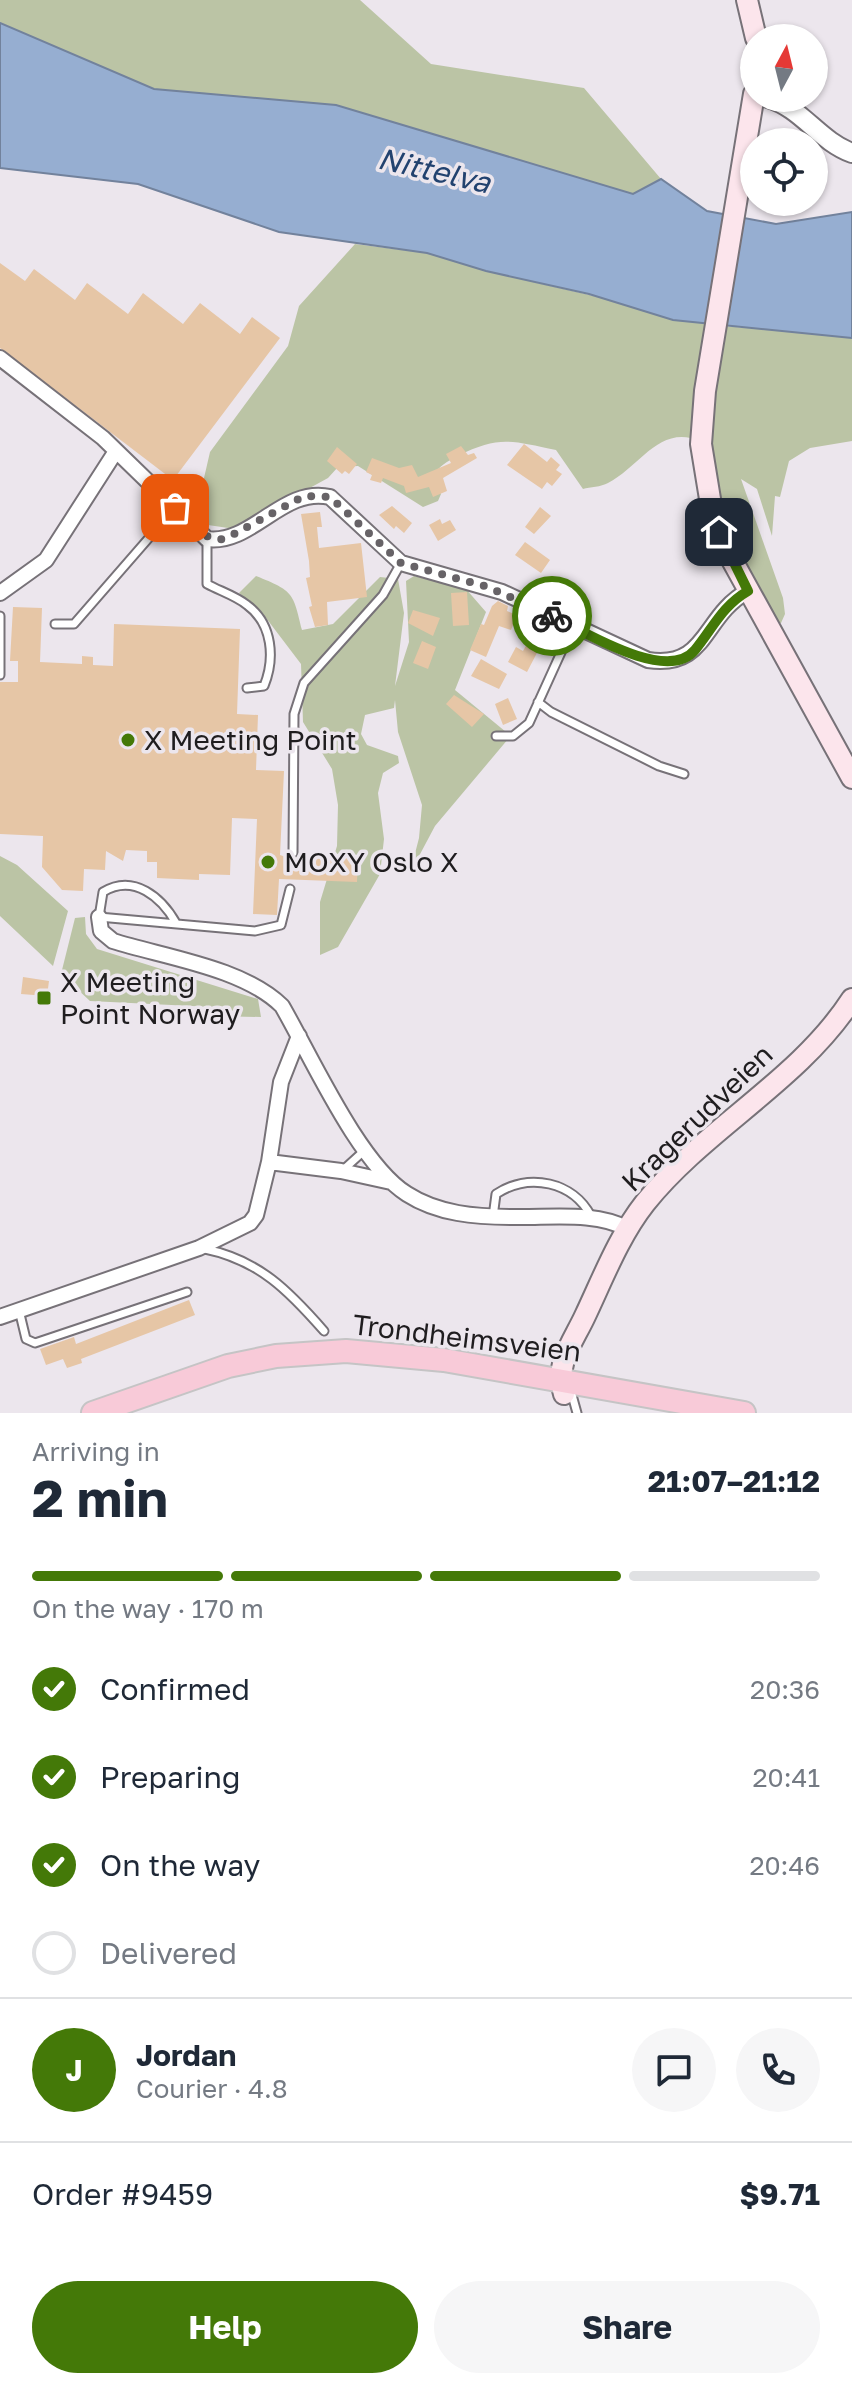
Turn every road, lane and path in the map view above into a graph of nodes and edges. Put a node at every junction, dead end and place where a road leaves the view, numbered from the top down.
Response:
1 (747, 0) edge
2 (753, 24) edge
3 (751, 112) edge
4 (796, 112) edge
5 (852, 153) edge
6 (0, 358) edge
7 (116, 451) junction
8 (175, 508) junction
9 (207, 539) junction
10 (401, 563) junction
11 (748, 591) junction
12 (0, 593) edge
13 (0, 616) edge
14 (55, 624) dead end
15 (573, 626) junction
16 (0, 675) edge
17 (247, 688) dead end
18 (538, 702) junction
19 (496, 736) dead end
20 (684, 774) dead end
21 (852, 778) edge
22 (293, 853) dead end
23 (290, 889) dead end
24 (99, 917) junction
25 (176, 923) junction
26 (852, 999) edge
27 (299, 1036) junction
28 (365, 1150) junction
29 (269, 1162) junction
30 (341, 1171) junction
31 (391, 1182) junction
32 (493, 1217) junction
33 (592, 1218) junction
34 (628, 1229) junction
35 (199, 1248) junction
36 (187, 1292) dead end
37 (19, 1310) junction
38 (0, 1317) edge
39 (324, 1331) dead end
40 (569, 1393) edge
41 (93, 1413) edge
42 (742, 1413) edge

1 - 2 main road
3 - 11 main road
4 - 5 street
6 - 7 street
7 - 8 street
7 - 12 street
8 - 9 street
8 - 14 lane
9 - 10 street
9 - 17 lane
10 - 15 street
10 - 22 lane
11 - 15 street
11 - 21 main road
13 - 16 lane
15 - 18 lane
18 - 19 lane
18 - 20 lane
23 - 25 lane
24 - 25 lane
24 - 25 lane
24 - 27 street
26 - 34 main road, Kragerudveien
27 - 28 street
27 - 29 street
28 - 30 lane
28 - 31 street
29 - 30 street
29 - 35 street
30 - 31 street
31 - 32 street
32 - 33 street
32 - 33 lane
33 - 34 street
34 - 40 main road, Kragerudveien
35 - 37 street
35 - 39 lane
36 - 37 lane
37 - 38 street
40 - 41 main road, Trondheimsveien
40 - 42 main road, Trondheimsveien

